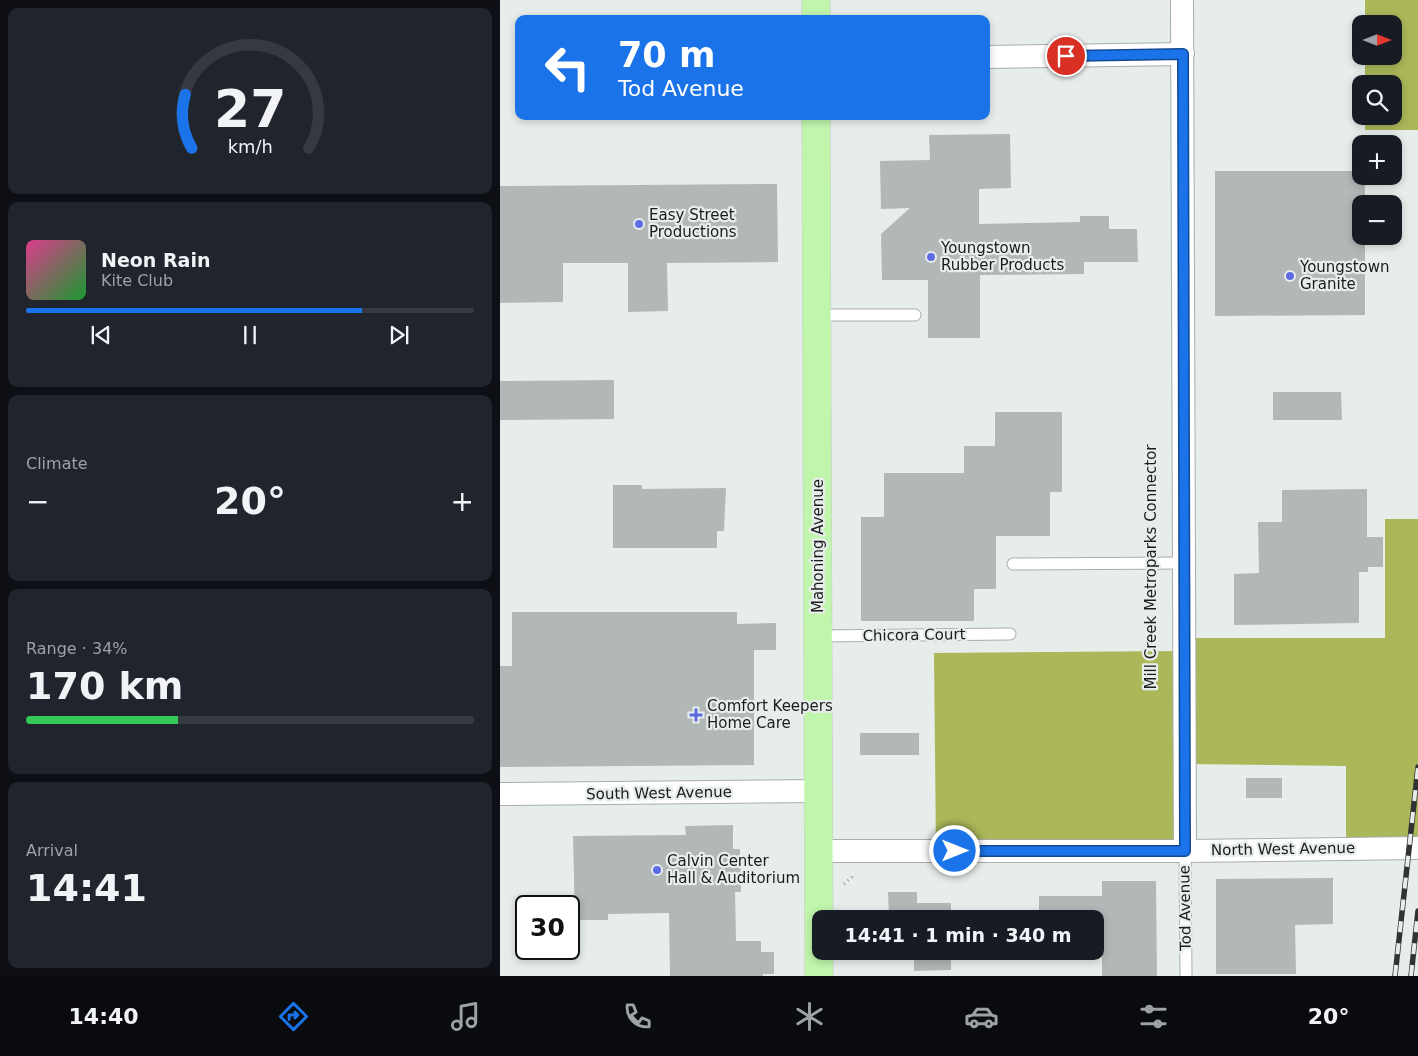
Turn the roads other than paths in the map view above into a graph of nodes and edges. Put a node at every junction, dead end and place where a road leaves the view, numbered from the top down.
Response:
1 (816, 0) edge
2 (1182, 0) edge
3 (816, 15) edge
4 (1183, 54) junction
5 (990, 57) edge
6 (816, 120) edge
7 (817, 315) junction
8 (915, 315) dead end
9 (1014, 564) dead end
10 (1184, 564) junction
11 (1010, 634) dead end
12 (818, 636) junction
13 (818, 791) junction
14 (500, 794) edge
15 (1418, 848) edge
16 (818, 851) junction
17 (1185, 851) junction
18 (819, 976) edge
19 (1186, 976) edge

1 - 3 main road
2 - 4 street, Tod Avenue
4 - 5 street
4 - 10 street, Tod Avenue
6 - 7 main road, Mahoning Avenue
7 - 8 lane
7 - 12 main road, Mahoning Avenue
9 - 10 lane
10 - 17 street, Tod Avenue
11 - 12 lane, Chicora Court
12 - 13 main road, Mahoning Avenue
13 - 14 street, South West Avenue
13 - 16 main road, Mahoning Avenue
15 - 17 street, North West Avenue
16 - 17 street, North West Avenue
16 - 18 main road, Mahoning Avenue
17 - 19 lane, Tod Avenue

